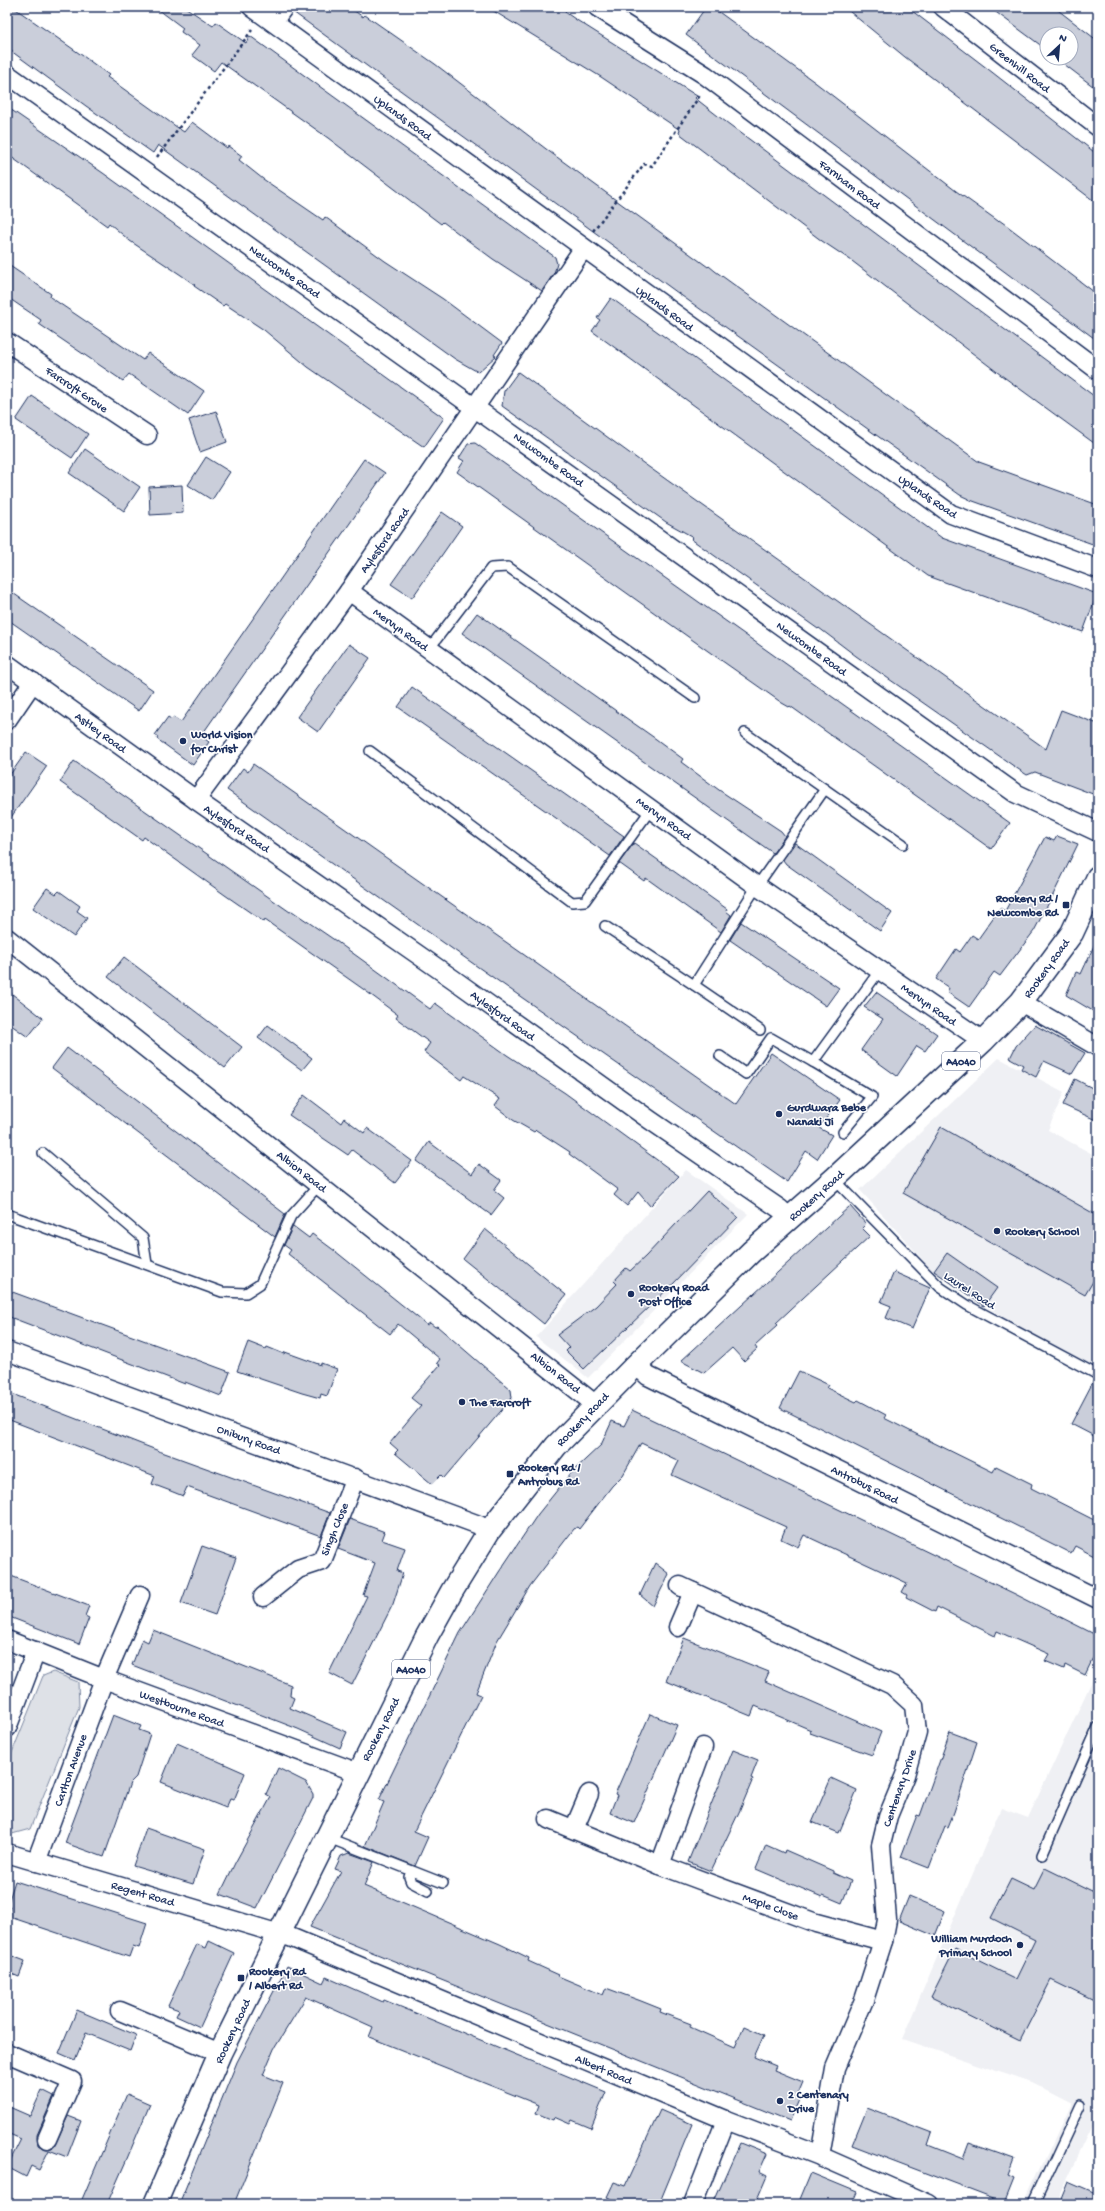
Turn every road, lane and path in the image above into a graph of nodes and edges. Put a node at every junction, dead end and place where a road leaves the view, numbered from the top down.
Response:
1 (284, 7) edge
2 (596, 7) edge
3 (942, 7) edge
4 (263, 15) edge
5 (7, 74) edge
6 (710, 80) junction
7 (1098, 127) edge
8 (146, 172) junction
9 (582, 248) junction
10 (7, 342) edge
11 (1098, 370) edge
12 (476, 407) junction
13 (146, 435) dead end
14 (1098, 569) edge
15 (349, 591) junction
16 (429, 649) junction
17 (7, 664) edge
18 (33, 682) junction
19 (695, 698) dead end
20 (7, 720) edge
21 (745, 733) dead end
22 (370, 752) dead end
23 (825, 789) junction
24 (196, 800) junction
25 (651, 809) junction
26 (1098, 832) edge
27 (903, 844) dead end
28 (1098, 877) edge
29 (757, 886) junction
30 (605, 926) dead end
31 (7, 938) edge
32 (880, 970) junction
33 (694, 985) junction
34 (1021, 1002) junction
35 (760, 1030) dead end
36 (983, 1041) junction
37 (1098, 1047) edge
38 (720, 1056) dead end
39 (813, 1062) junction
40 (844, 1132) dead end
41 (43, 1153) dead end
42 (834, 1179) junction
43 (319, 1185) junction
44 (7, 1214) edge
45 (790, 1218) junction
46 (147, 1264) junction
47 (7, 1350) edge
48 (636, 1365) junction
49 (1098, 1375) edge
50 (596, 1405) junction
51 (355, 1478) junction
52 (489, 1531) junction
53 (140, 1595) dead end
54 (263, 1597) dead end
55 (1098, 1599) edge
56 (678, 1627) dead end
57 (7, 1640) edge
58 (36, 1651) junction
59 (104, 1678) junction
60 (1098, 1727) edge
61 (7, 1728) edge
62 (703, 1747) dead end
63 (358, 1773) junction
64 (589, 1794) dead end
65 (548, 1819) dead end
66 (574, 1830) junction
67 (326, 1837) junction
68 (7, 1853) edge
69 (1042, 1855) dead end
70 (36, 1862) junction
71 (660, 1865) junction
72 (411, 1871) junction
73 (443, 1883) dead end
74 (428, 1891) dead end
75 (279, 1932) junction
76 (883, 1941) junction
77 (120, 2011) dead end
78 (7, 2053) edge
79 (220, 2053) junction
80 (1080, 2105) dead end
81 (726, 2120) junction
82 (47, 2139) dead end
83 (820, 2156) junction
84 (156, 2204) edge
85 (693, 2204) edge
86 (929, 2204) edge
87 (1034, 2204) edge

1 - 4 street
2 - 6 street, Farnham Road
3 - 7 street, Greenhill Road
4 - 8 path
4 - 9 street, Uplands Road
5 - 8 street, Newcombe Road
6 - 9 path
6 - 11 street, Farnham Road
8 - 12 street, Newcombe Road
9 - 12 street, Aylesford Road
9 - 14 street, Uplands Road
10 - 13 street, Farcroft Grove
12 - 15 street, Aylesford Road
12 - 26 street, Newcombe Road
15 - 16 street, Mervyn Road
15 - 24 street, Aylesford Road
16 - 19 lane
16 - 25 street, Mervyn Road
17 - 18 street, Astley Road
18 - 20 street
18 - 24 street, Astley Road
21 - 23 lane
22 - 25 lane
23 - 27 lane
23 - 29 lane
24 - 45 street, Aylesford Road
25 - 29 street, Mervyn Road
28 - 34 main road, Rookery Road / A4040
29 - 32 street, Mervyn Road
29 - 33 lane
30 - 33 lane
31 - 43 street, Albion Road
32 - 36 street, Mervyn Road
32 - 39 lane
33 - 35 lane
34 - 36 main road, Rookery Road / A4040
34 - 37 street
36 - 42 main road, Rookery Road / A4040
38 - 39 lane
39 - 40 lane
41 - 46 lane
42 - 45 main road, Rookery Road / A4040
42 - 49 lane, Laurel Road
43 - 46 lane
43 - 50 street, Albion Road
44 - 46 lane
45 - 48 main road, Rookery Road / A4040
47 - 51 street, Onibury Road
48 - 50 main road, Rookery Road / A4040
48 - 55 street, Antrobus Road
50 - 52 main road, Rookery Road / A4040
51 - 52 street, Onibury Road
51 - 54 street, Singh Close
52 - 63 main road, Rookery Road / A4040
53 - 59 street, Carlton Avenue
56 - 76 street, Centenary Drive
57 - 58 street, Westbourne Road
58 - 59 street, Westbourne Road
58 - 61 street
59 - 63 street, Westbourne Road
59 - 70 street, Carlton Avenue
60 - 69 lane
62 - 71 street
63 - 67 main road, Rookery Road / A4040
64 - 66 street
65 - 66 street, Maple Close
66 - 71 street, Maple Close
67 - 72 lane
67 - 75 main road, Rookery Road / A4040
68 - 70 street, Regent Road
70 - 75 street, Regent Road
71 - 76 street, Maple Close
72 - 73 lane
72 - 74 lane
75 - 79 main road, Rookery Road / A4040
75 - 81 street, Albert Road
76 - 83 street, Centenary Drive
77 - 79 street
78 - 82 street
79 - 84 main road, Rookery Road / A4040
80 - 87 lane
81 - 83 street, Albert Road
81 - 85 street
83 - 86 street, Albert Road

